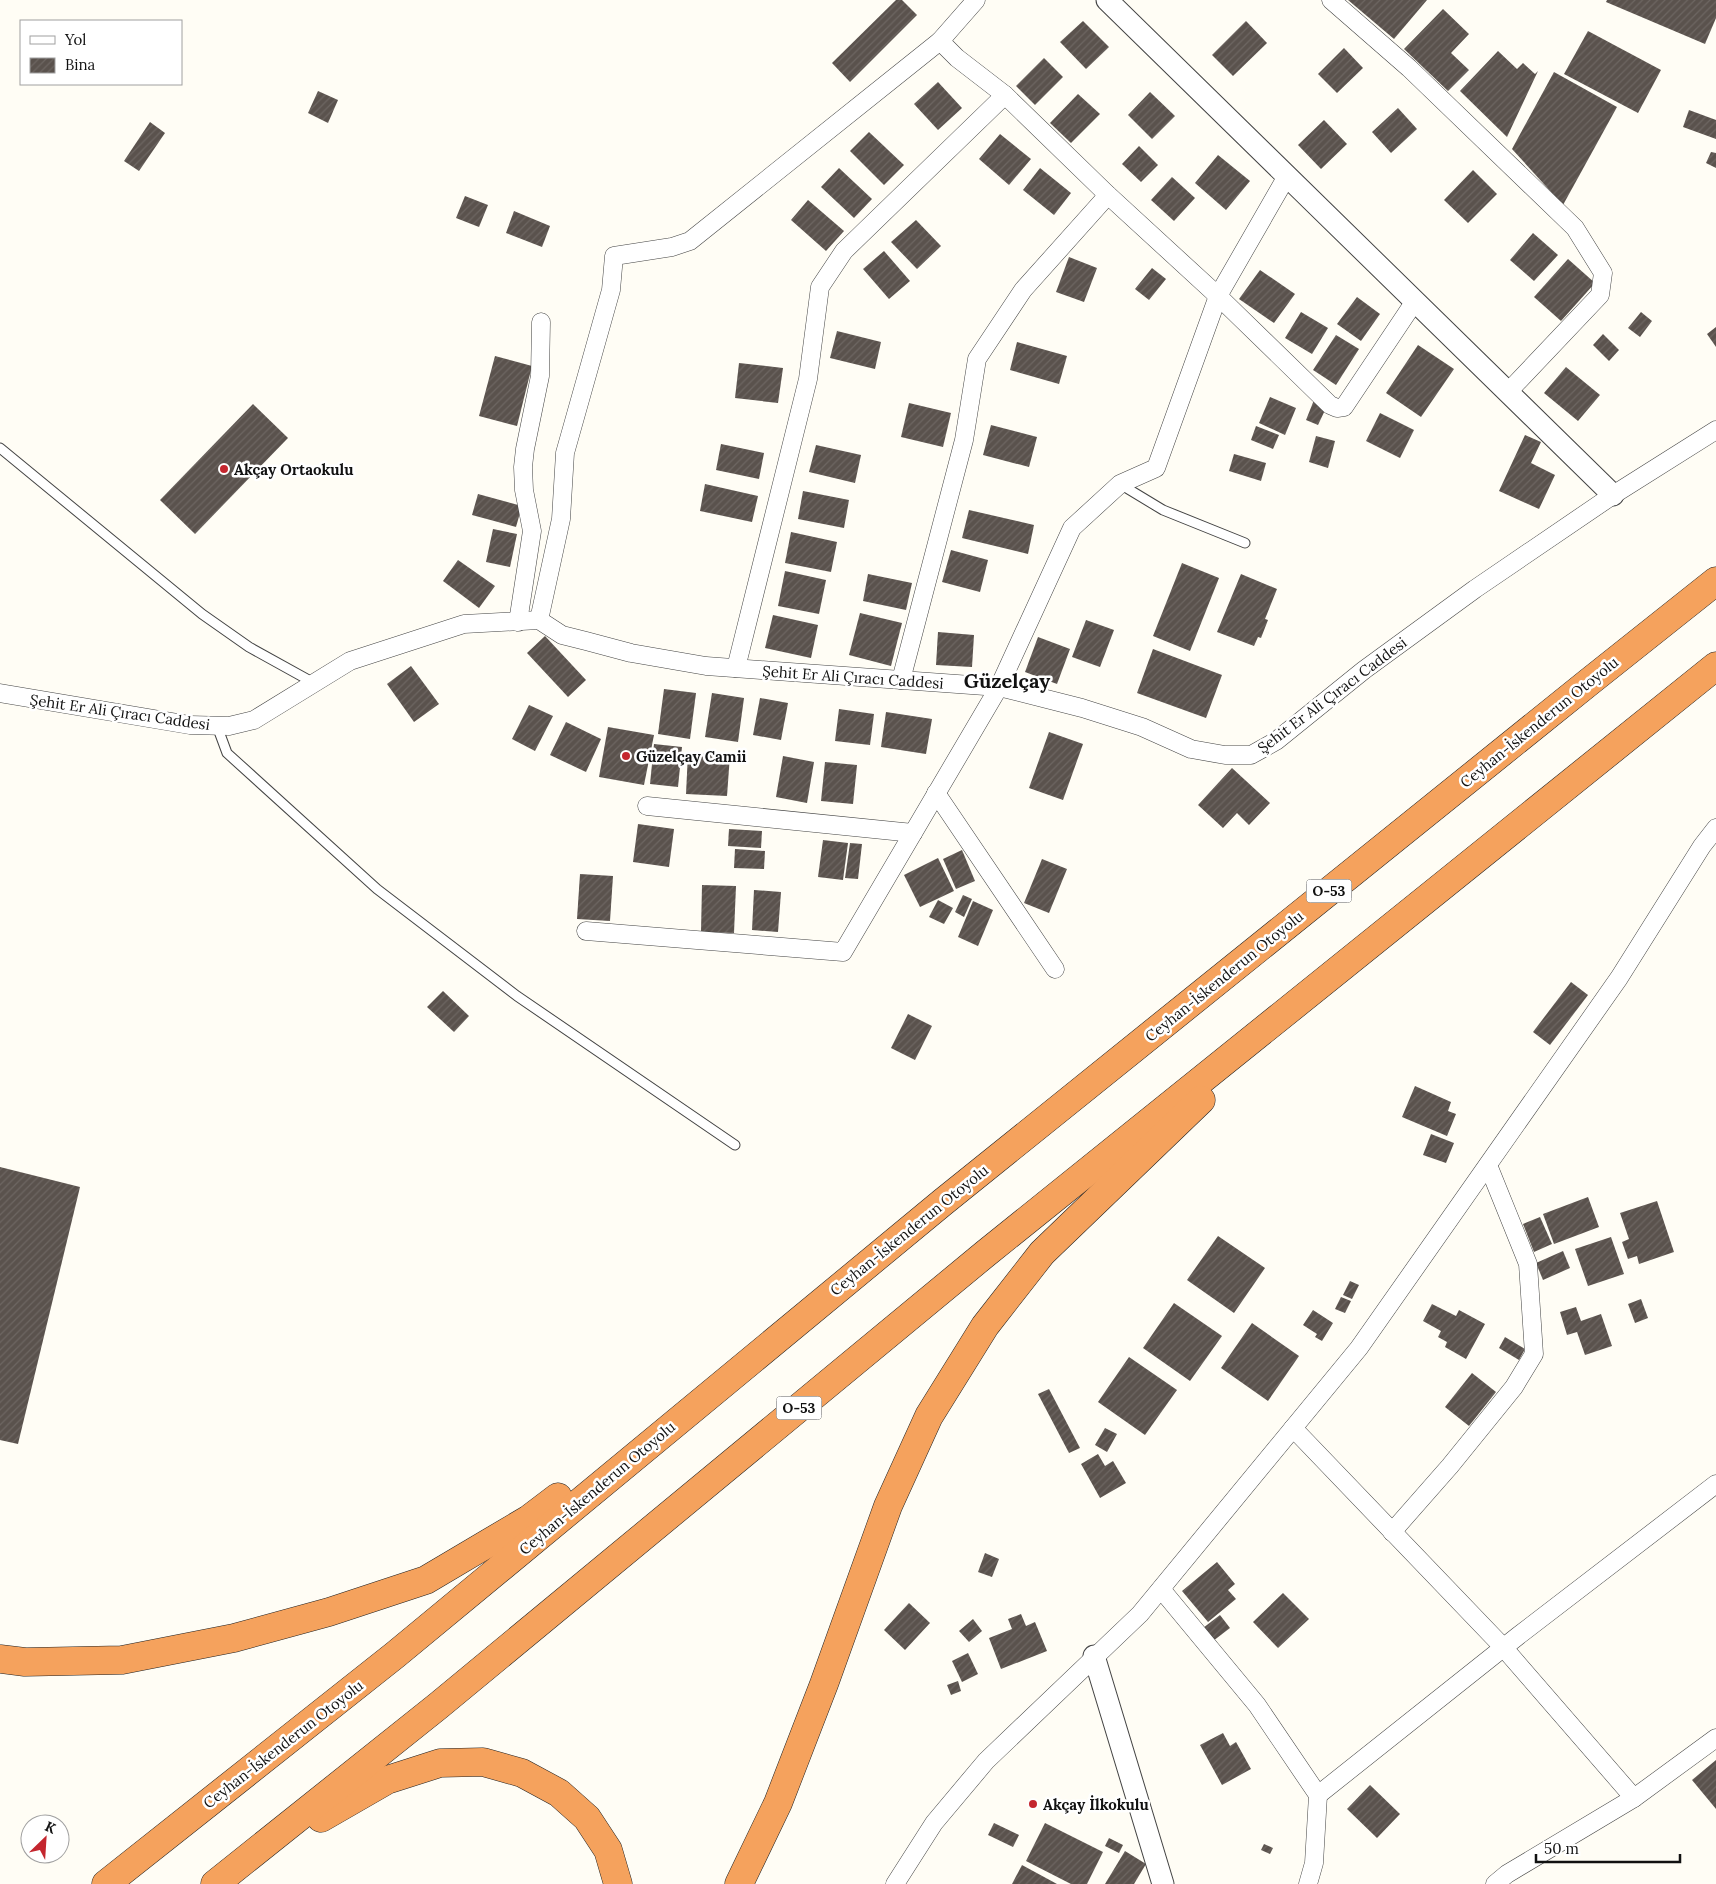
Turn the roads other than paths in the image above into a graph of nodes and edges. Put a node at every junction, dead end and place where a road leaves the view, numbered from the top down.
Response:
1 (976, 0) edge
2 (1107, 0) edge
3 (1331, 0) edge
4 (940, 41) junction
5 (1005, 95) junction
6 (1287, 176) junction
7 (1108, 195) junction
8 (1218, 296) junction
9 (1415, 302) junction
10 (540, 322) dead end
11 (1508, 392) junction
12 (1716, 430) edge
13 (0, 448) edge
14 (1120, 484) junction
15 (1614, 495) junction
16 (1245, 544) dead end
17 (1716, 581) edge
18 (539, 620) junction
19 (518, 622) junction
20 (1716, 666) edge
21 (736, 668) junction
22 (901, 680) junction
23 (315, 683) junction
24 (999, 687) junction
25 (0, 694) edge
26 (216, 726) junction
27 (936, 793) junction
28 (647, 806) dead end
29 (1716, 828) edge
30 (913, 833) junction
31 (586, 931) dead end
32 (1383, 933) junction
33 (1055, 969) dead end
34 (735, 1145) dead end
35 (1488, 1165) junction
36 (942, 1202) junction
37 (1293, 1428) junction
38 (1716, 1484) edge
39 (1392, 1532) junction
40 (1161, 1589) junction
41 (1503, 1647) junction
42 (1094, 1656) junction
43 (0, 1659) edge
44 (1716, 1738) edge
45 (1318, 1795) junction
46 (1634, 1798) junction
47 (106, 1884) edge
48 (215, 1884) edge
49 (225, 1884) edge
50 (618, 1884) edge
51 (739, 1884) edge
52 (895, 1884) edge
53 (1163, 1884) edge
54 (1308, 1884) edge
55 (1495, 1884) edge

1 - 4 street
2 - 6 street
3 - 11 street
4 - 5 street
4 - 18 street
5 - 7 street
5 - 21 street
6 - 8 street
6 - 9 street
7 - 8 street
7 - 22 street
8 - 9 street
8 - 14 street
9 - 11 street
10 - 19 street
11 - 15 street
12 - 15 street, Şehit Er Ali Çıracı Caddesi
13 - 23 lane
14 - 16 lane
14 - 24 street
15 - 24 street, Şehit Er Ali Çıracı Caddesi
17 - 36 highway, Ceyhan-İskenderun Otoyolu / O-53
18 - 19 street, Şehit Er Ali Çıracı Caddesi
18 - 21 street, Şehit Er Ali Çıracı Caddesi
19 - 23 street, Şehit Er Ali Çıracı Caddesi
20 - 32 highway, O-53
21 - 22 street, Şehit Er Ali Çıracı Caddesi
22 - 24 street, Şehit Er Ali Çıracı Caddesi
23 - 26 street, Şehit Er Ali Çıracı Caddesi
24 - 27 street
25 - 26 street, Şehit Er Ali Çıracı Caddesi
26 - 34 lane
27 - 30 street
27 - 33 street
28 - 30 street
29 - 35 street
30 - 31 street
32 - 48 highway, O-53
32 - 51 highway
35 - 37 street
35 - 39 street
36 - 43 highway
36 - 47 highway, Ceyhan-İskenderun Otoyolu / O-53
37 - 39 street
37 - 40 street
38 - 41 street
39 - 41 street
40 - 42 street
40 - 45 street
41 - 45 street
41 - 46 street
42 - 52 street
42 - 53 street
44 - 46 street
45 - 54 street
46 - 55 street
49 - 50 highway

